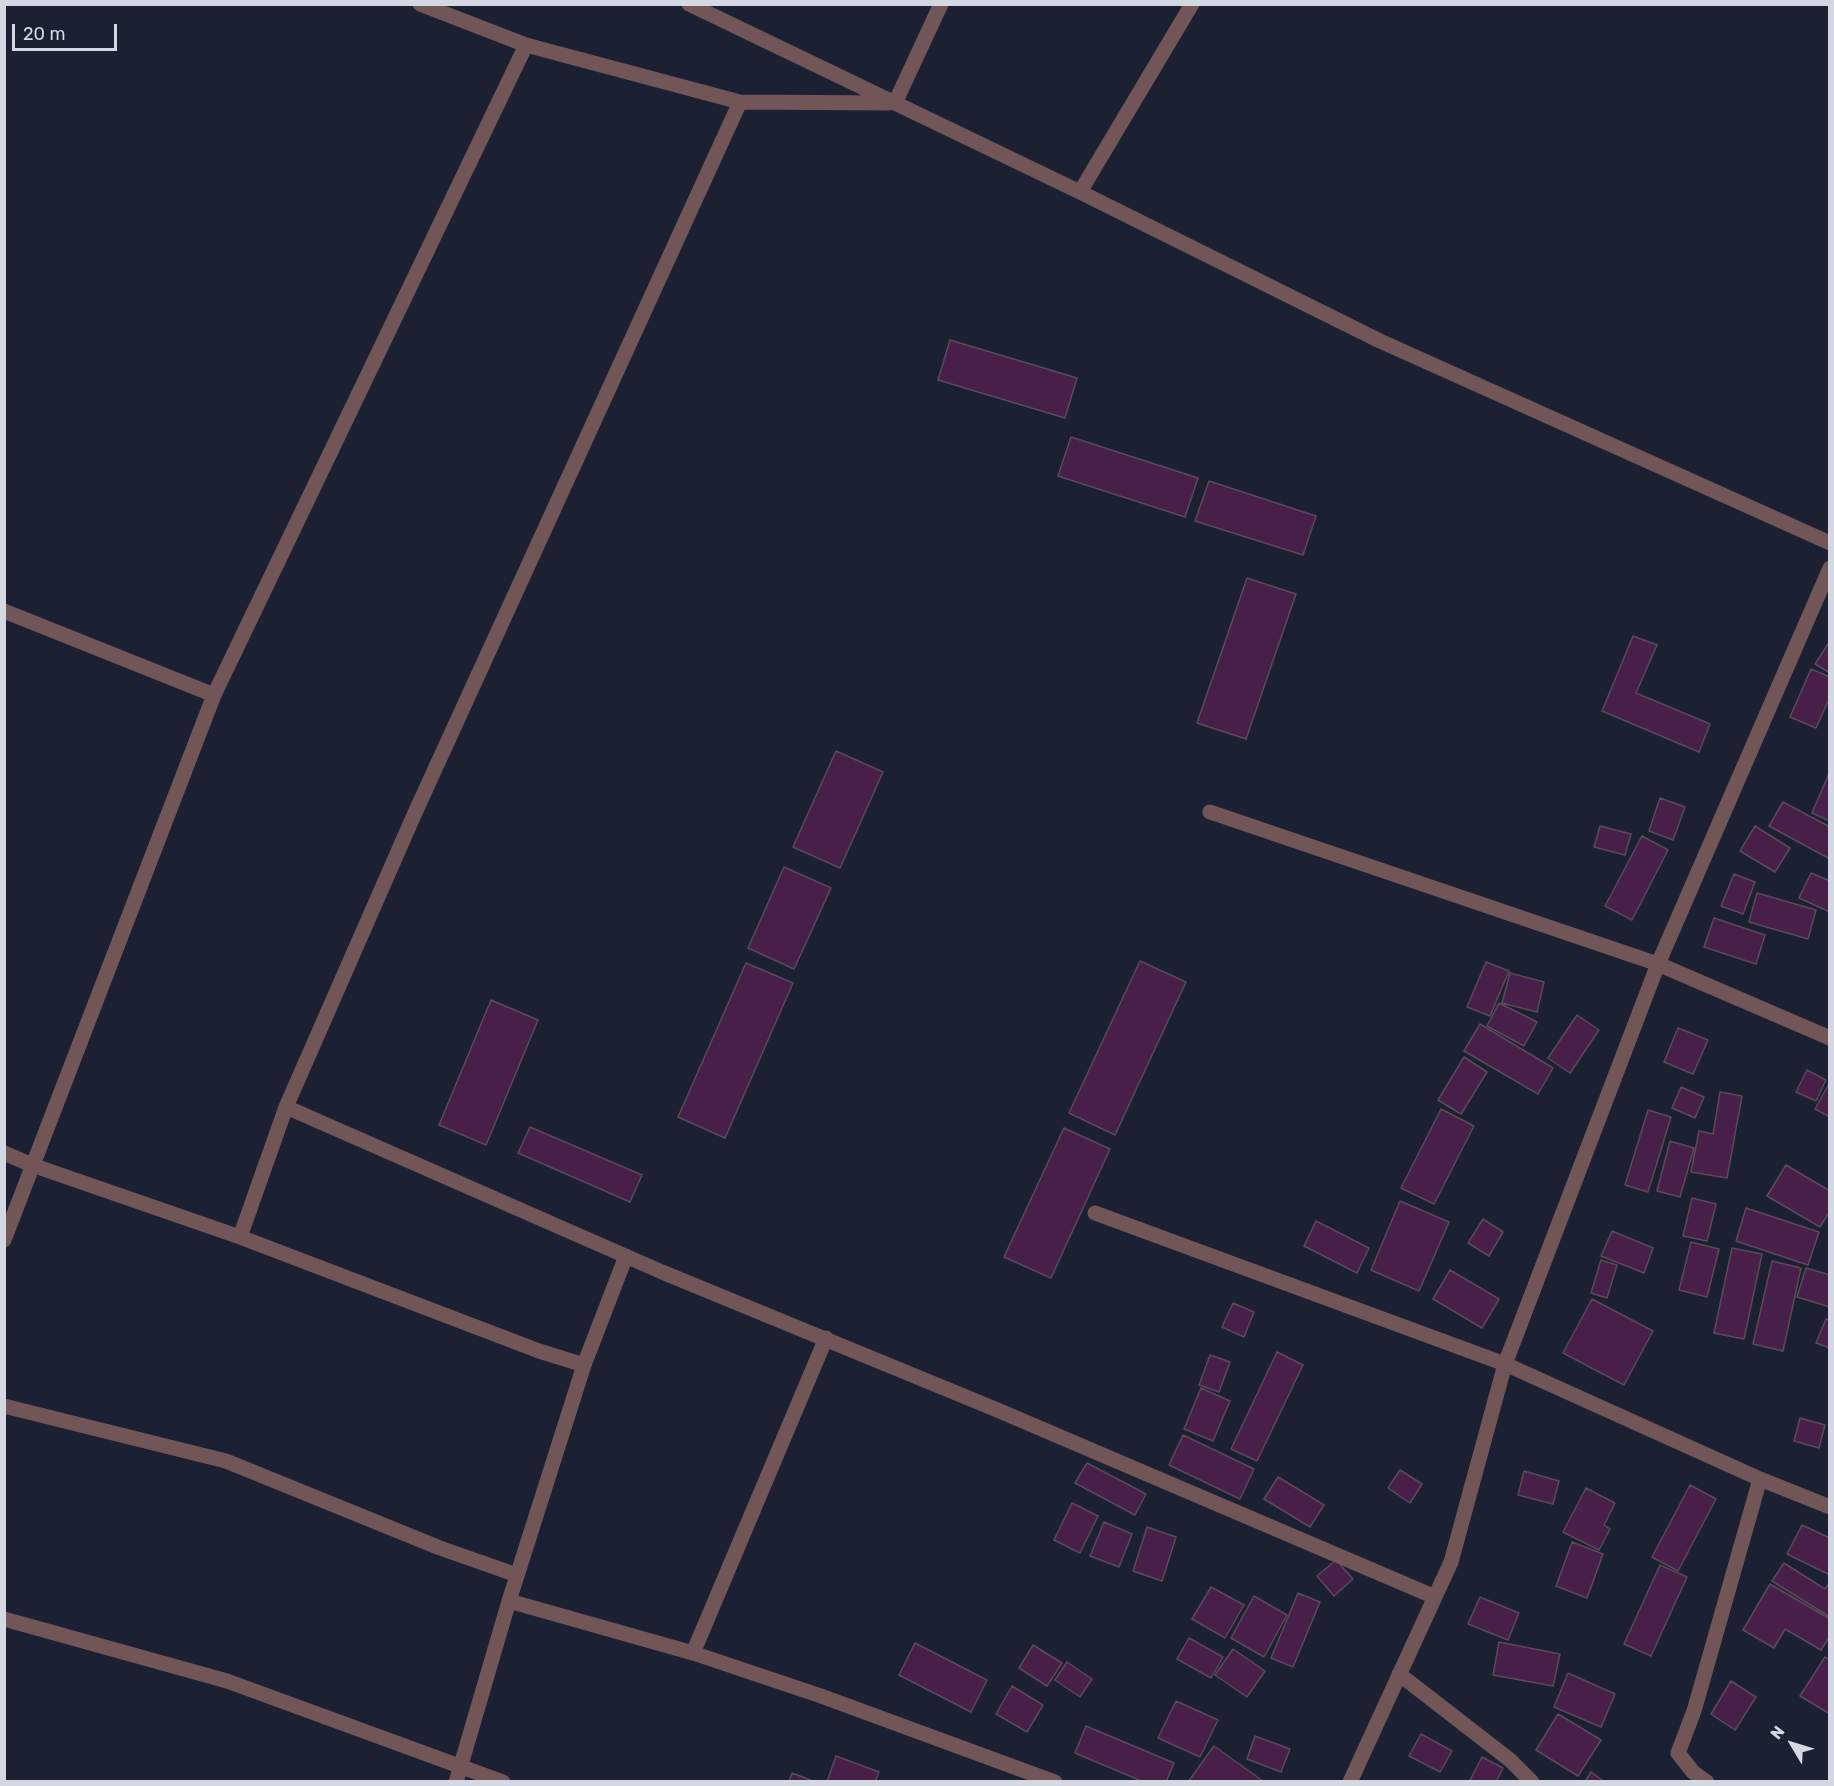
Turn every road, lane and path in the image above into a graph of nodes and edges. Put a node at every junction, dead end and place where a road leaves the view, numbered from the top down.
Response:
1 (420, 4) edge
2 (689, 4) edge
3 (941, 4) edge
4 (1192, 4) edge
5 (526, 45) junction
6 (740, 102) junction
7 (895, 103) junction
8 (1080, 192) junction
9 (1830, 543) edge
10 (1830, 568) edge
11 (4, 611) edge
12 (214, 695) junction
13 (1210, 812) dead end
14 (1658, 964) junction
15 (1830, 1038) edge
16 (286, 1107) junction
17 (4, 1153) edge
18 (32, 1165) junction
19 (1095, 1213) dead end
20 (240, 1237) junction
21 (4, 1240) edge
22 (626, 1256) junction
23 (826, 1338) junction
24 (1505, 1364) junction
25 (584, 1365) junction
26 (4, 1406) edge
27 (1760, 1479) junction
28 (1830, 1507) edge
29 (517, 1575) junction
30 (1435, 1597) junction
31 (508, 1601) junction
32 (4, 1619) edge
33 (693, 1653) junction
34 (1399, 1674) junction
35 (461, 1766) junction
36 (456, 1782) edge
37 (503, 1782) edge
38 (1054, 1782) edge
39 (1350, 1782) edge
40 (1532, 1782) edge
41 (1707, 1782) edge

1 - 5 street
2 - 7 street
3 - 7 street
4 - 8 street
5 - 6 street
5 - 12 street
6 - 7 street
6 - 16 street
7 - 8 street
8 - 9 street
10 - 14 street
11 - 12 street
12 - 18 street
13 - 14 street
14 - 15 street
14 - 24 street
16 - 20 street
16 - 22 street
17 - 18 street
18 - 20 street
18 - 21 street
19 - 24 street
20 - 25 street
22 - 23 street
22 - 25 street
23 - 30 street
23 - 33 street
24 - 27 street
24 - 30 street
25 - 29 street
26 - 29 street
27 - 28 street
27 - 41 street
29 - 31 street
30 - 34 street
31 - 33 street
31 - 35 street
32 - 35 street
33 - 38 street
34 - 39 street
34 - 40 street
35 - 36 street
35 - 37 street

